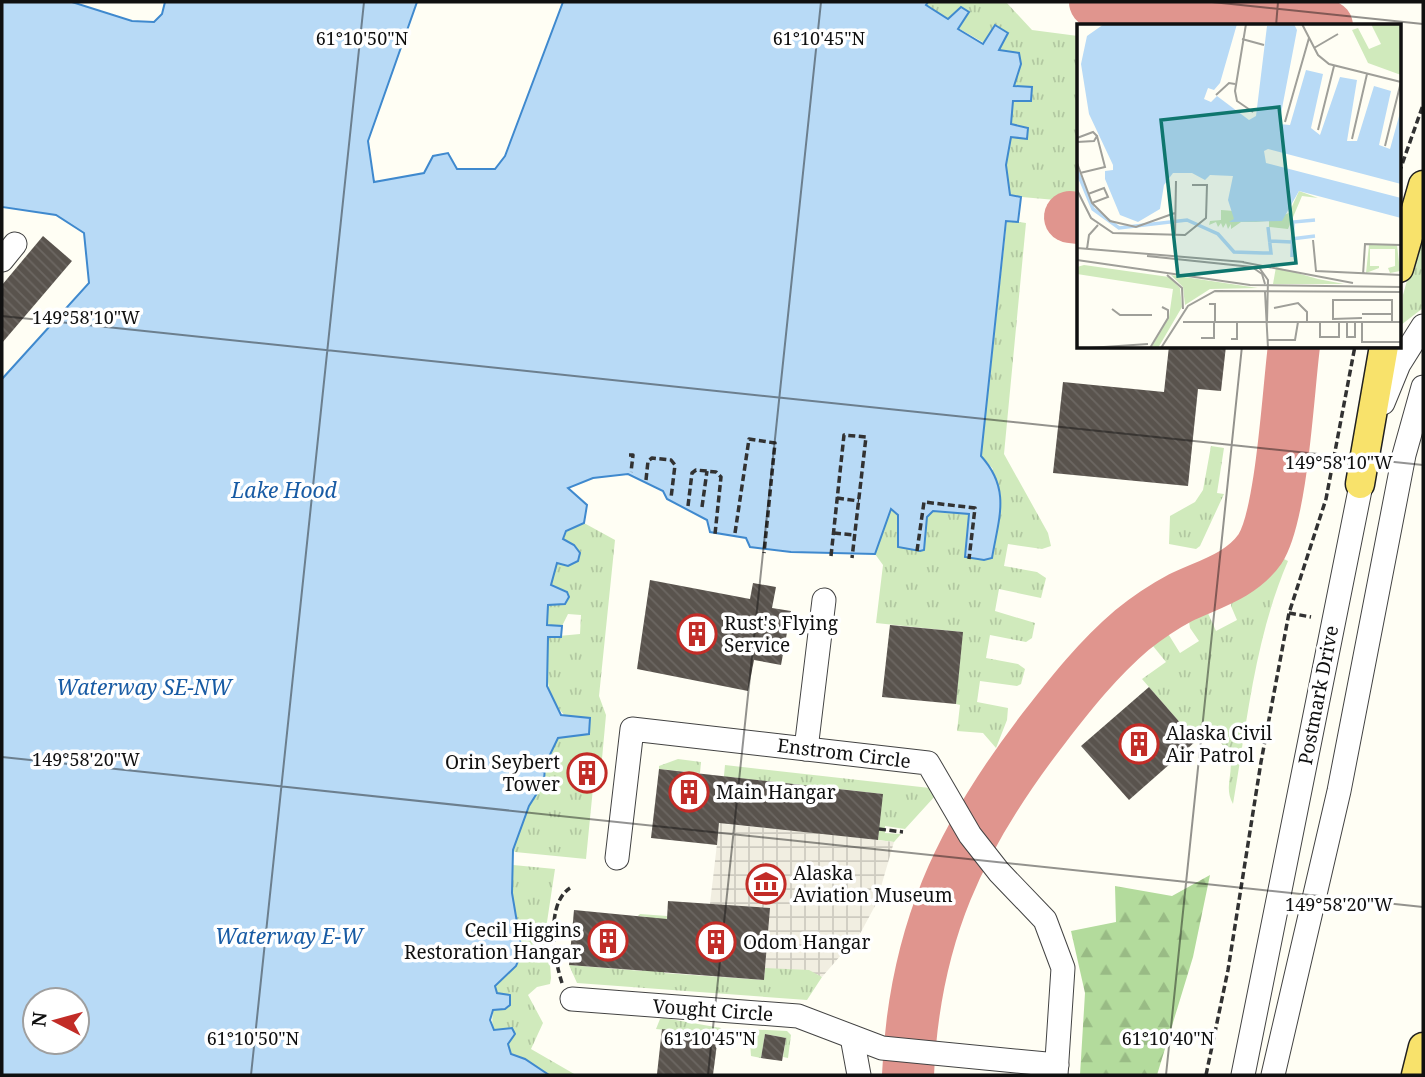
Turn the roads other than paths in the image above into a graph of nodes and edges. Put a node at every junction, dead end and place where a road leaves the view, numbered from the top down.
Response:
1 (1423, 185) edge
2 (1400, 265) edge
3 (1423, 326) edge
4 (1384, 348) edge
5 (1423, 387) edge
6 (1360, 484) junction
7 (824, 600) dead end
8 (806, 749) junction
9 (617, 858) dead end
10 (572, 999) road end
11 (852, 1037) junction
12 (1423, 1048) edge
13 (1057, 1070) edge
14 (859, 1075) edge
15 (1243, 1075) edge
16 (1273, 1075) edge
17 (1416, 1075) edge

1 - 2 main road
3 - 6 street, Postmark Drive
4 - 6 main road
5 - 16 street, Postmark Drive
6 - 15 street, Postmark Drive
7 - 8 street
8 - 9 street, Enstrom Circle
8 - 13 street, Enstrom Circle
10 - 11 street, Vought Circle
11 - 13 street, Vought Circle
11 - 14 street
12 - 17 main road

